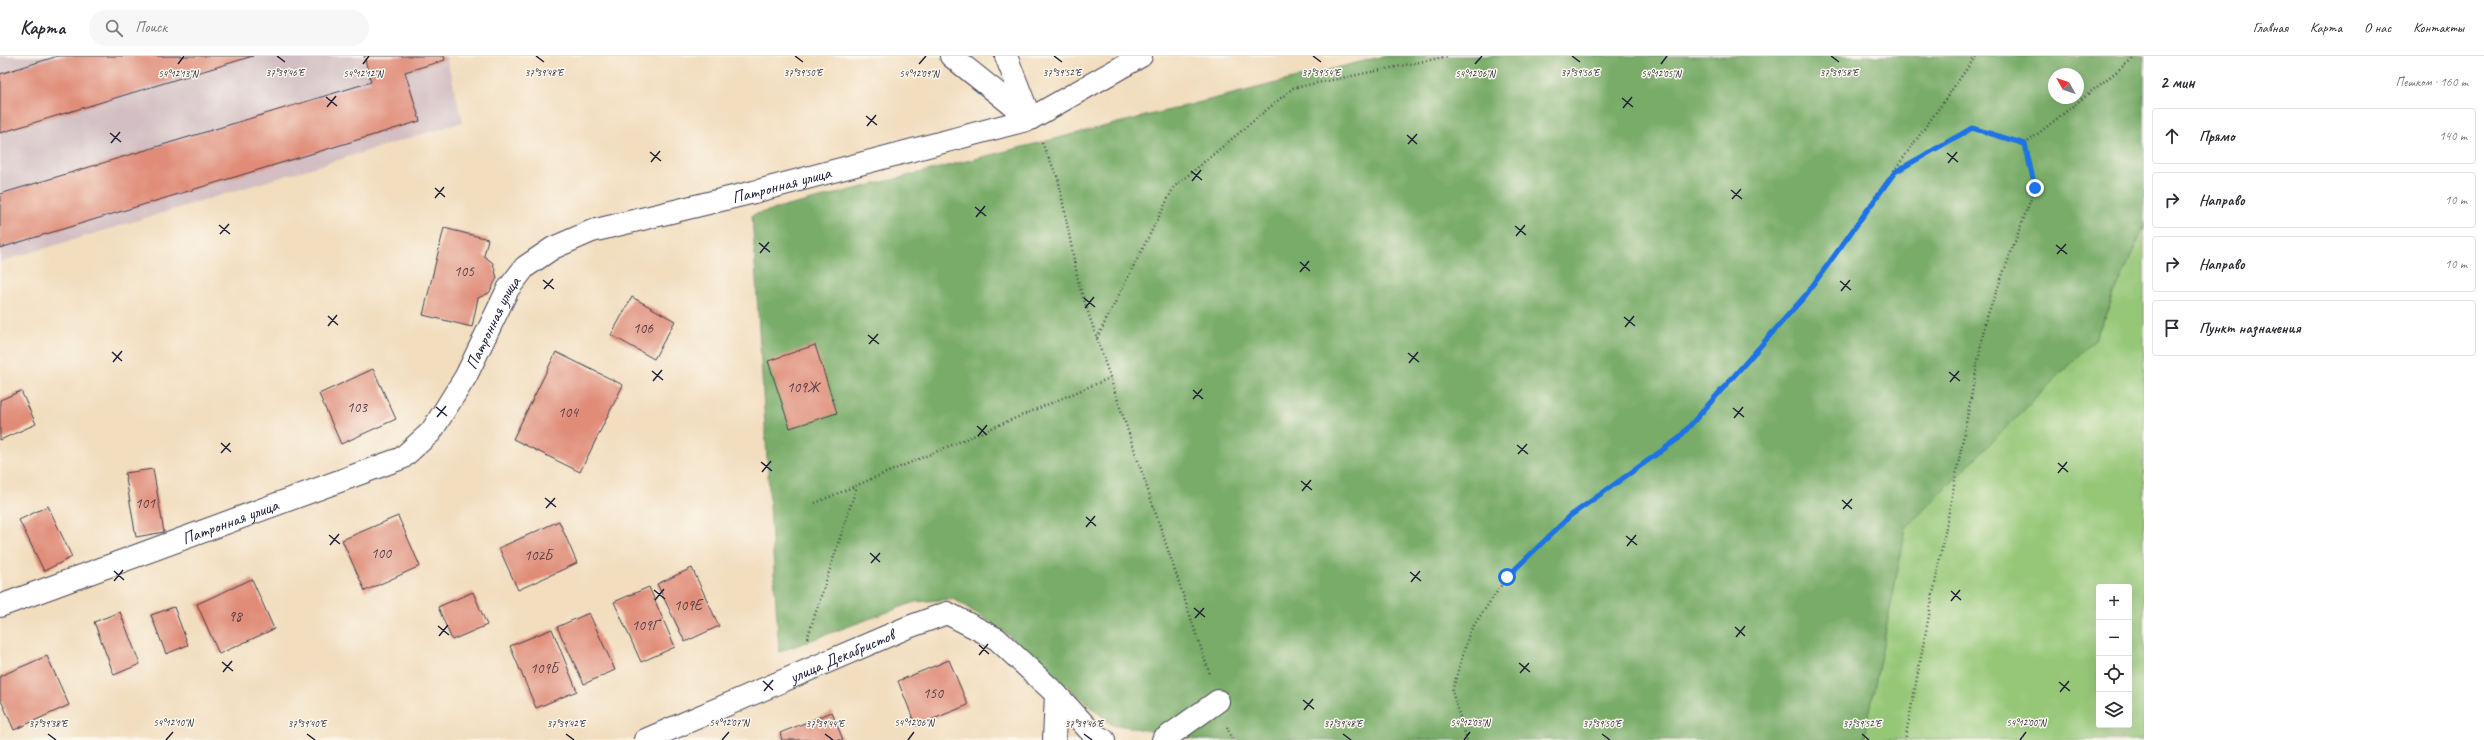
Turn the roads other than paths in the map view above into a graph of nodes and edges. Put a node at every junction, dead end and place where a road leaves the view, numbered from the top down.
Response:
1 (951, 56) edge
2 (1006, 56) edge
3 (1141, 56) edge
4 (1030, 119) junction
5 (0, 606) edge
6 (1056, 694) junction
7 (1218, 701) road end
8 (645, 740) edge
9 (1054, 740) edge
10 (1104, 740) edge
11 (1163, 740) edge

1 - 4 street
2 - 4 street
3 - 4 street, Патронная улица
4 - 5 street, Патронная улица
6 - 8 street, улица Декабристов
6 - 9 street
6 - 10 street, улица Декабристов
7 - 11 street

